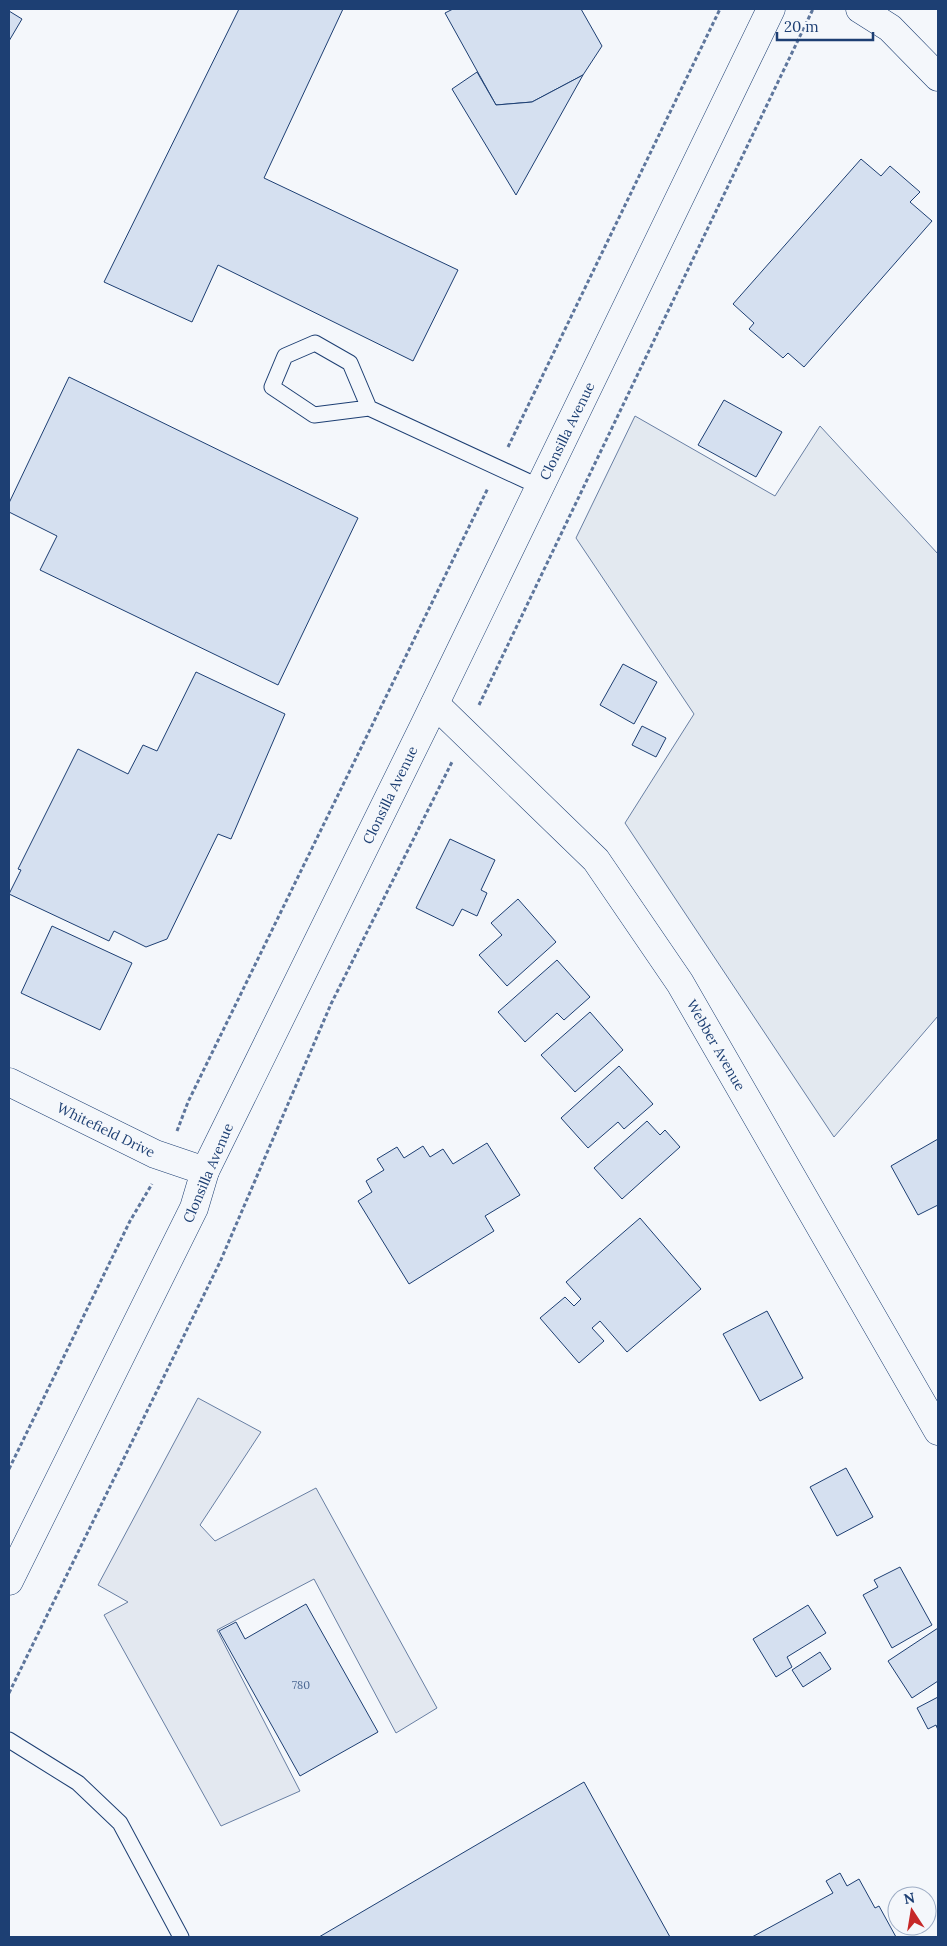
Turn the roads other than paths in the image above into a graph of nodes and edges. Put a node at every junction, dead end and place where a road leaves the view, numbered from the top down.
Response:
1 (771, 9) edge
2 (860, 9) edge
3 (938, 77) edge
4 (369, 408) junction
5 (540, 487) junction
6 (435, 704) junction
7 (9, 1082) edge
8 (206, 1171) junction
9 (938, 1431) edge
10 (9, 1581) edge
11 (9, 1740) edge
12 (182, 1937) edge

1 - 5 main road, Clonsilla Avenue
2 - 3 main road
4 - 4 lane
4 - 5 lane
5 - 6 main road, Clonsilla Avenue
6 - 8 main road, Clonsilla Avenue
6 - 9 main road, Webber Avenue
7 - 8 main road, Whitefield Drive
8 - 10 main road, Clonsilla Avenue
11 - 12 lane

